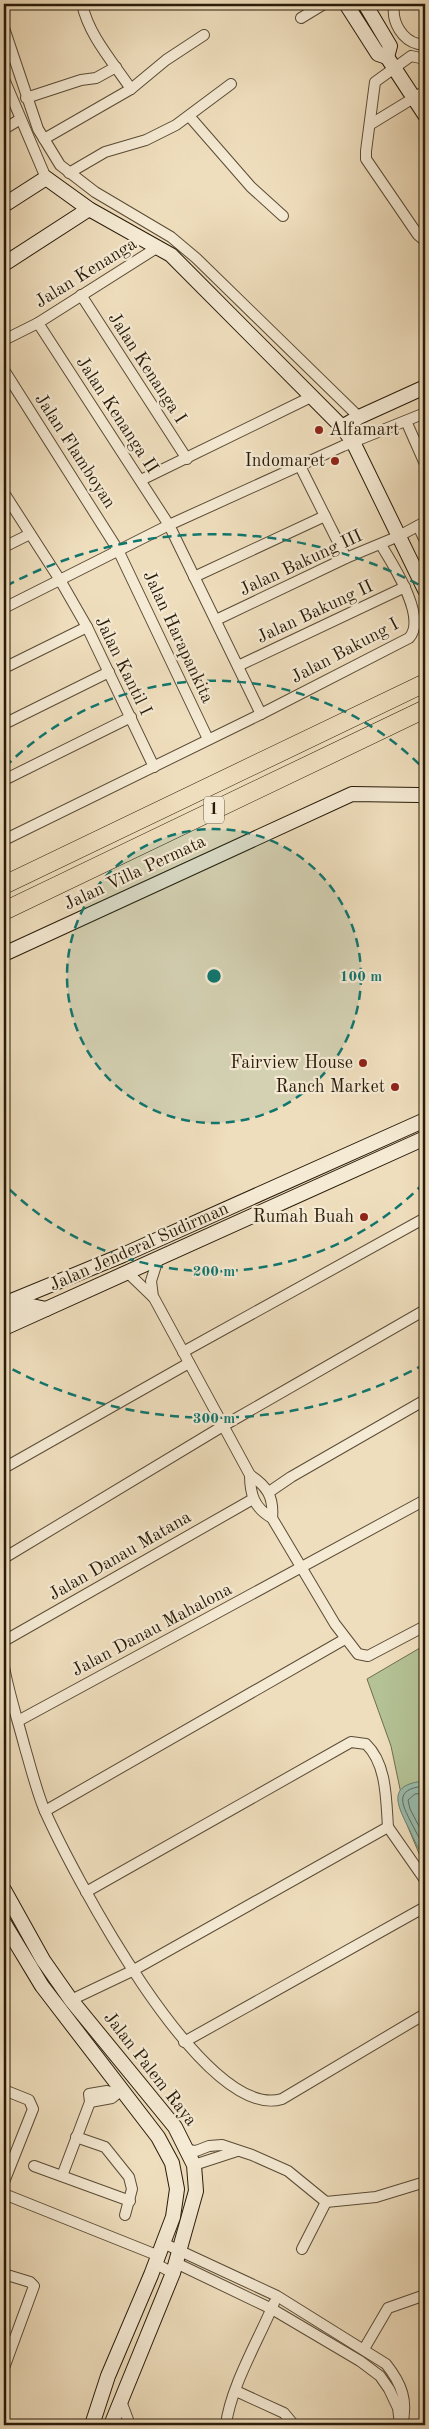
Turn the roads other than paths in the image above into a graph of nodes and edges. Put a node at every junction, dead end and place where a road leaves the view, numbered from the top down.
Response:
1 (82, 4) edge
2 (324, 4) edge
3 (346, 4) edge
4 (365, 4) edge
5 (394, 5) edge
6 (302, 18) dead end
7 (376, 22) junction
8 (4, 28) edge
9 (363, 30) junction
10 (204, 35) dead end
11 (425, 42) edge
12 (425, 59) edge
13 (390, 63) junction
14 (116, 67) junction
15 (4, 79) edge
16 (231, 84) dead end
17 (131, 89) junction
18 (420, 94) edge
19 (26, 98) junction
20 (425, 114) edge
21 (190, 117) junction
22 (19, 120) junction
23 (371, 124) junction
24 (4, 129) edge
25 (44, 139) junction
26 (69, 173) junction
27 (46, 178) junction
28 (4, 205) edge
29 (89, 209) junction
30 (283, 216) dead end
31 (425, 242) edge
32 (158, 247) junction
33 (4, 264) edge
34 (81, 295) junction
35 (38, 323) junction
36 (4, 340) edge
37 (4, 370) edge
38 (425, 387) edge
39 (313, 396) junction
40 (425, 413) edge
41 (359, 416) junction
42 (406, 421) junction
43 (342, 427) junction
44 (354, 442) junction
45 (187, 459) junction
46 (425, 464) edge
47 (300, 466) junction
48 (141, 480) junction
49 (4, 493) edge
50 (325, 516) junction
51 (422, 524) edge
52 (169, 525) junction
53 (30, 534) junction
54 (399, 536) junction
55 (425, 541) edge
56 (381, 545) junction
57 (4, 547) edge
58 (118, 550) junction
59 (346, 558) junction
60 (194, 577) junction
61 (60, 580) junction
62 (405, 587) junction
63 (425, 590) edge
64 (4, 608) edge
65 (216, 620) junction
66 (87, 627) junction
67 (238, 666) junction
68 (4, 668) edge
69 (109, 672) junction
70 (425, 684) edge
71 (425, 709) edge
72 (262, 714) junction
73 (131, 718) junction
74 (4, 724) edge
75 (208, 739) junction
76 (154, 767) junction
77 (4, 780) edge
78 (425, 797) edge
79 (4, 840) edge
80 (4, 885) edge
81 (4, 911) edge
82 (4, 954) edge
83 (425, 1120) edge
84 (425, 1138) edge
85 (425, 1218) edge
86 (158, 1259) junction
87 (128, 1272) junction
88 (154, 1298) junction
89 (4, 1304) edge
90 (47, 1309) junction
91 (425, 1310) edge
92 (4, 1315) edge
93 (4, 1328) edge
94 (183, 1352) junction
95 (189, 1363) junction
96 (425, 1400) edge
97 (222, 1426) junction
98 (4, 1468) edge
99 (250, 1475) junction
100 (269, 1492) junction
101 (253, 1499) junction
102 (425, 1500) edge
103 (272, 1518) junction
104 (4, 1558) edge
105 (302, 1567) junction
106 (425, 1626) edge
107 (345, 1639) junction
108 (4, 1641) edge
109 (4, 1667) edge
110 (18, 1721) junction
111 (45, 1811) junction
112 (388, 1827) junction
113 (425, 1880) edge
114 (4, 1890) edge
115 (86, 1892) junction
116 (425, 1908) edge
117 (4, 1923) edge
118 (132, 1971) junction
119 (71, 2000) junction
120 (425, 2014) edge
121 (184, 2042) junction
122 (136, 2079) junction
123 (4, 2090) edge
124 (119, 2092) junction
125 (76, 2137) junction
126 (188, 2150) junction
127 (237, 2151) junction
128 (194, 2165) junction
129 (34, 2166) dead end
130 (62, 2176) junction
131 (4, 2182) edge
132 (425, 2182) edge
133 (4, 2194) edge
134 (130, 2201) junction
135 (326, 2202) junction
136 (125, 2215) dead end
137 (302, 2249) dead end
138 (159, 2254) junction
139 (176, 2262) junction
140 (4, 2274) edge
141 (278, 2296) junction
142 (425, 2296) edge
143 (272, 2309) junction
144 (364, 2349) junction
145 (4, 2368) edge
146 (236, 2391) junction
147 (120, 2401) junction
148 (92, 2425) edge
149 (111, 2425) edge
150 (130, 2425) edge
151 (226, 2425) edge
152 (294, 2425) edge
153 (402, 2425) edge

1 - 14 street
2 - 6 street
3 - 9 street
4 - 7 street
5 - 11 street
7 - 9 street
7 - 13 street
8 - 19 street
9 - 13 street
10 - 17 street
12 - 13 street
13 - 18 street
13 - 23 street
14 - 17 street
14 - 19 street
15 - 22 street
16 - 21 street
17 - 25 street
18 - 20 street
18 - 23 street
19 - 25 street
21 - 26 street
21 - 30 street
22 - 24 street
22 - 27 street
23 - 31 street
25 - 26 street
26 - 41 street
27 - 28 street
27 - 29 street
29 - 32 street
29 - 33 street
32 - 34 street, Jalan Kenanga
32 - 39 street
34 - 35 street, Jalan Kenanga
34 - 45 street, Jalan Kenanga I
35 - 36 street, Jalan Kenanga
35 - 48 street, Jalan Kenanga II
37 - 58 street, Jalan Flamboyan
38 - 41 street
39 - 43 street
39 - 45 street
40 - 42 street
41 - 43 street
42 - 44 street
42 - 46 street
43 - 44 street
44 - 47 street
44 - 54 street
45 - 48 street
47 - 50 street
47 - 52 street
48 - 52 street, Jalan Kenanga II
49 - 53 street, Jalan Kantil I
50 - 59 street
50 - 60 street
51 - 54 street, Jalan Bakung III
51 - 55 street
52 - 58 street
52 - 60 street
53 - 57 street
53 - 61 street, Jalan Kantil I
54 - 56 street, Jalan Bakung III
54 - 63 street
56 - 59 street, Jalan Bakung III
56 - 62 street, Jalan Bakung I
58 - 61 street
58 - 75 street, Jalan Harapankita
59 - 65 street, Jalan Bakung III
60 - 65 street
61 - 64 street
61 - 66 street, Jalan Kantil I
62 - 67 street, Jalan Bakung II
62 - 72 street, Jalan Bakung I
65 - 67 street
66 - 68 street
66 - 69 street, Jalan Kantil I
67 - 72 street
69 - 73 street, Jalan Kantil I
69 - 74 street
70 - 80 highway, 1
71 - 81 highway, 1
72 - 75 street, Jalan Bakung I
73 - 76 street, Jalan Kantil I
73 - 77 street
75 - 76 street, Jalan Bakung I
76 - 79 street, Jalan Bakung I
78 - 82 street, Jalan Villa Permata
83 - 89 street, Jalan Jenderal Sudirman
84 - 86 street, Jalan Jenderal Sudirman
85 - 94 street
86 - 87 street, Jalan Jenderal Sudirman
86 - 88 street
87 - 88 street
87 - 90 street, Jalan Jenderal Sudirman
88 - 94 street
90 - 92 street
90 - 93 street, Jalan Jenderal Sudirman
91 - 97 street
94 - 95 street
95 - 97 street
95 - 98 street
96 - 100 street
97 - 99 street
97 - 104 street
99 - 100 street
99 - 101 street
100 - 103 street
101 - 103 street
101 - 108 street, Jalan Danau Matana
102 - 105 street, Jalan Danau Mahalona
103 - 105 street
105 - 107 street
105 - 110 street, Jalan Danau Mahalona
106 - 107 street
107 - 111 street
109 - 110 street
110 - 111 street
111 - 115 street
112 - 113 street
112 - 115 street
112 - 118 street
114 - 119 street, Jalan Palem Raya
115 - 118 street
116 - 121 street
117 - 124 street, Jalan Palem Raya
118 - 119 street
118 - 121 street
119 - 122 street, Jalan Palem Raya
120 - 121 street
122 - 124 street
122 - 126 street, Jalan Palem Raya
123 - 131 street
124 - 125 street
124 - 138 street, Jalan Palem Raya
125 - 130 street
125 - 134 street
126 - 127 street
126 - 128 street, Jalan Palem Raya
127 - 128 street
127 - 135 street
128 - 139 street, Jalan Palem Raya
129 - 130 street
130 - 134 street
132 - 135 street
133 - 138 street
134 - 136 street
135 - 137 street
138 - 139 street
138 - 139 street
138 - 148 street, Jalan Palem Raya
139 - 141 street
139 - 143 street
139 - 147 street, Jalan Palem Raya
140 - 145 street
141 - 143 street
141 - 144 street
142 - 144 street
143 - 146 street
143 - 153 street
144 - 153 street
146 - 151 street
146 - 152 street
147 - 149 street, Jalan Palem Raya
147 - 150 street

